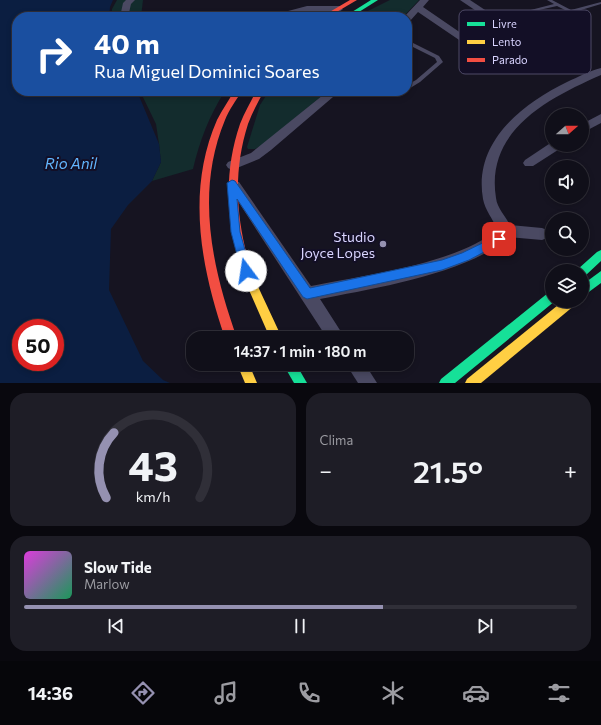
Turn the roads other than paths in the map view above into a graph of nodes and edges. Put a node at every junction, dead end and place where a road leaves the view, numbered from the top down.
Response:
1 (131, 0) edge
2 (354, 0) edge
3 (375, 0) edge
4 (425, 0) edge
5 (464, 0) edge
6 (549, 0) edge
7 (601, 3) edge
8 (557, 5) junction
9 (418, 8) junction
10 (339, 9) junction
11 (479, 10) edge
12 (537, 10) edge
13 (567, 10) edge
14 (578, 10) edge
15 (125, 12) edge
16 (295, 12) edge
17 (333, 12) edge
18 (355, 12) edge
19 (412, 14) edge
20 (459, 36) edge
21 (412, 44) edge
22 (601, 71) edge
23 (412, 85) edge
24 (234, 96) edge
25 (257, 96) edge
26 (329, 96) edge
27 (601, 118) edge
28 (589, 125) edge
29 (546, 152) edge
30 (529, 163) dead end
31 (232, 165) junction
32 (232, 183) junction
33 (505, 231) junction
34 (542, 234) dead end
35 (601, 255) edge
36 (589, 266) edge
37 (600, 277) edge
38 (589, 286) edge
39 (307, 294) junction
40 (545, 303) edge
41 (562, 308) edge
42 (229, 331) edge
43 (273, 331) edge
44 (332, 331) edge
45 (246, 371) edge
46 (293, 371) edge
47 (360, 371) edge
48 (251, 383) edge
49 (301, 383) edge
50 (368, 383) edge
51 (445, 383) edge
52 (471, 383) edge

1 - 15 street
2 - 10 main road
3 - 18 main road
4 - 9 street
5 - 11 street
6 - 8 lane
7 - 14 lane
8 - 12 lane
8 - 13 lane
9 - 19 street
9 - 20 street
10 - 16 street
10 - 17 main road
21 - 23 lane
22 - 33 street
24 - 42 main road
25 - 31 main road
26 - 31 street
27 - 28 street
29 - 30 street
31 - 32 main road
32 - 39 street
32 - 43 main road
33 - 34 street
33 - 39 street
35 - 36 main road
37 - 38 main road
39 - 44 street
40 - 51 main road
41 - 52 main road
45 - 48 main road
46 - 49 main road
47 - 50 street

